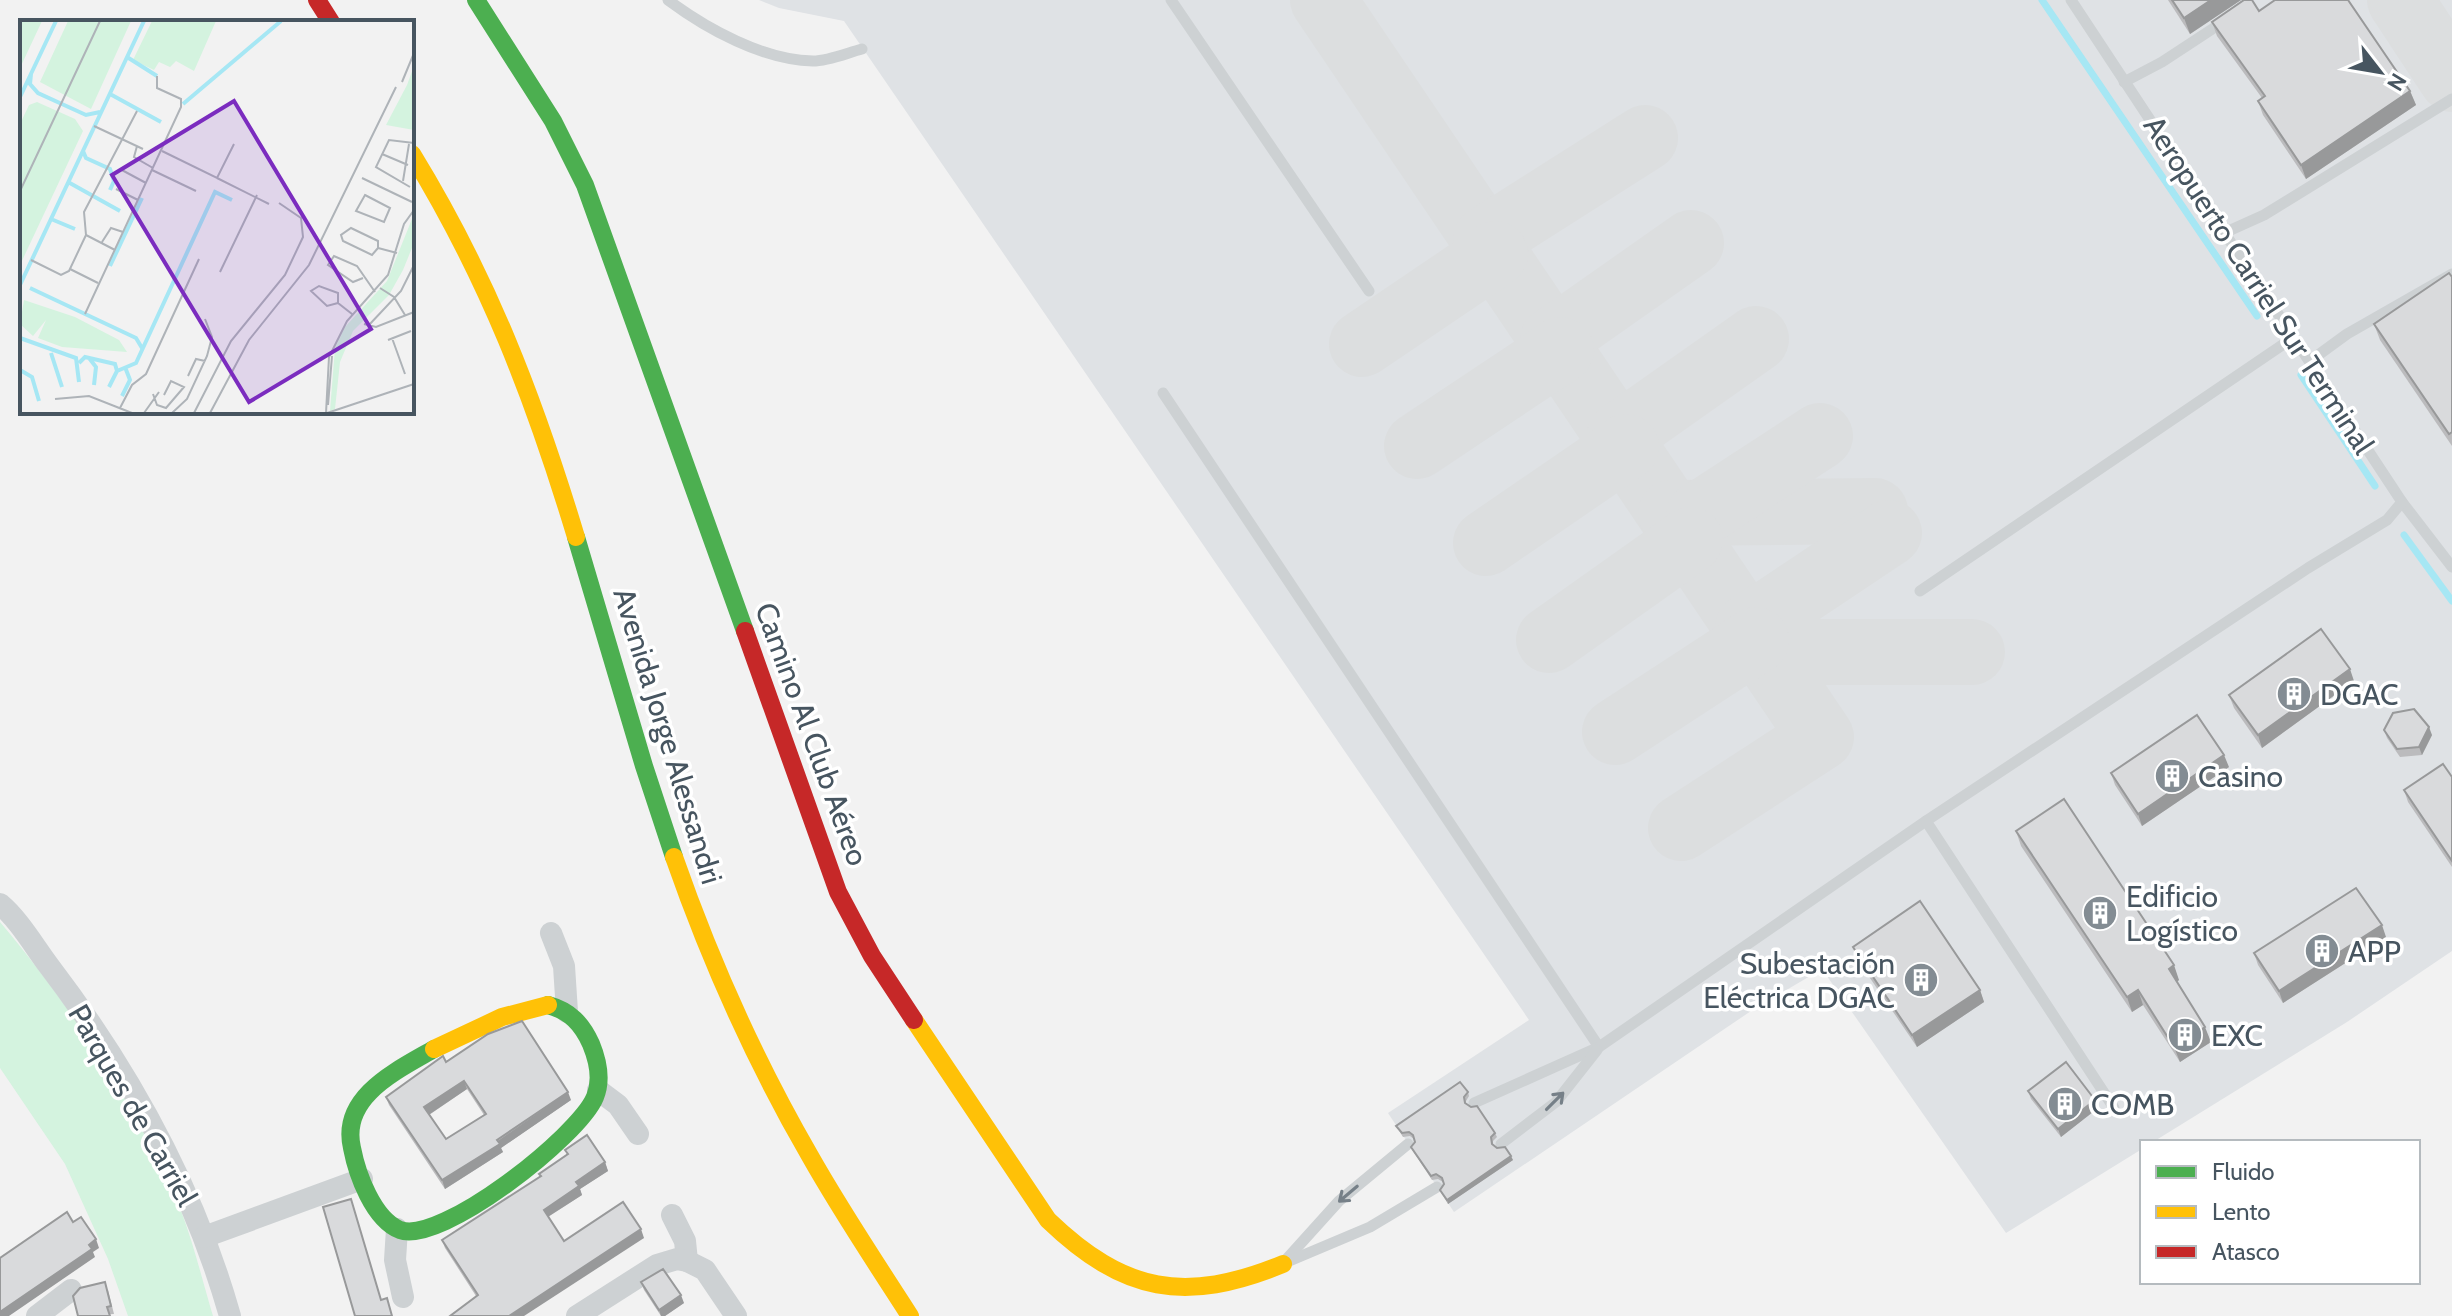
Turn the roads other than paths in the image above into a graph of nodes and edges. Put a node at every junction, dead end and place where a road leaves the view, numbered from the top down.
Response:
1 (317, 0) edge
2 (476, 0) edge
3 (668, 0) edge
4 (1171, 0) edge
5 (2071, 0) edge
6 (2232, 15) edge
7 (330, 20) edge
8 (862, 49) dead end
9 (2124, 82) junction
10 (2452, 99) edge
11 (414, 157) edge
12 (2224, 233) junction
13 (2452, 274) edge
14 (1369, 291) dead end
15 (2294, 337) junction
16 (2310, 361) junction
17 (1163, 393) dead end
18 (2402, 502) junction
19 (2452, 567) edge
20 (1920, 591) dead end
21 (1926, 821) junction
22 (2, 902) edge
23 (551, 933) dead end
24 (567, 1012) junction
25 (1599, 1047) junction
26 (598, 1090) junction
27 (1474, 1103) edge
28 (2114, 1108) dead end
29 (638, 1134) dead end
30 (1408, 1144) dead end
31 (1501, 1144) edge
32 (362, 1179) junction
33 (1437, 1187) dead end
34 (672, 1215) dead end
35 (397, 1229) junction
36 (204, 1237) junction
37 (687, 1261) junction
38 (1283, 1264) junction
39 (71, 1290) dead end
40 (403, 1297) dead end
41 (38, 1316) edge
42 (230, 1316) edge
43 (577, 1316) edge
44 (736, 1316) edge
45 (910, 1316) edge

1 - 7 main road
2 - 38 main road, Camino Al Club Aéreo
3 - 8 lane
4 - 14 lane
5 - 9 lane, Aeropuerto Carriel Sur Terminal
6 - 9 lane
9 - 12 lane, Aeropuerto Carriel Sur Terminal
10 - 12 lane
11 - 45 main road, Avenida Jorge Alessandri
12 - 15 lane, Aeropuerto Carriel Sur Terminal
13 - 16 lane
15 - 16 lane, Aeropuerto Carriel Sur Terminal
15 - 20 lane
16 - 18 lane, Aeropuerto Carriel Sur Terminal
17 - 25 lane
18 - 19 lane, Aeropuerto Carriel Sur Terminal
18 - 21 lane
21 - 25 lane
21 - 28 lane
22 - 36 street, Parques de Carriel
23 - 24 street
24 - 26 main road
24 - 32 main road
25 - 27 lane
31 -> 25 lane
26 - 29 street
26 - 35 main road
30 -> 38 lane, Camino Al Club Aéreo
32 - 35 main road
32 - 36 street
33 - 38 lane, Camino Al Club Aéreo
34 - 37 street
35 - 40 street
36 - 42 street, Parques de Carriel
37 - 43 street
37 - 44 street
39 - 41 street

